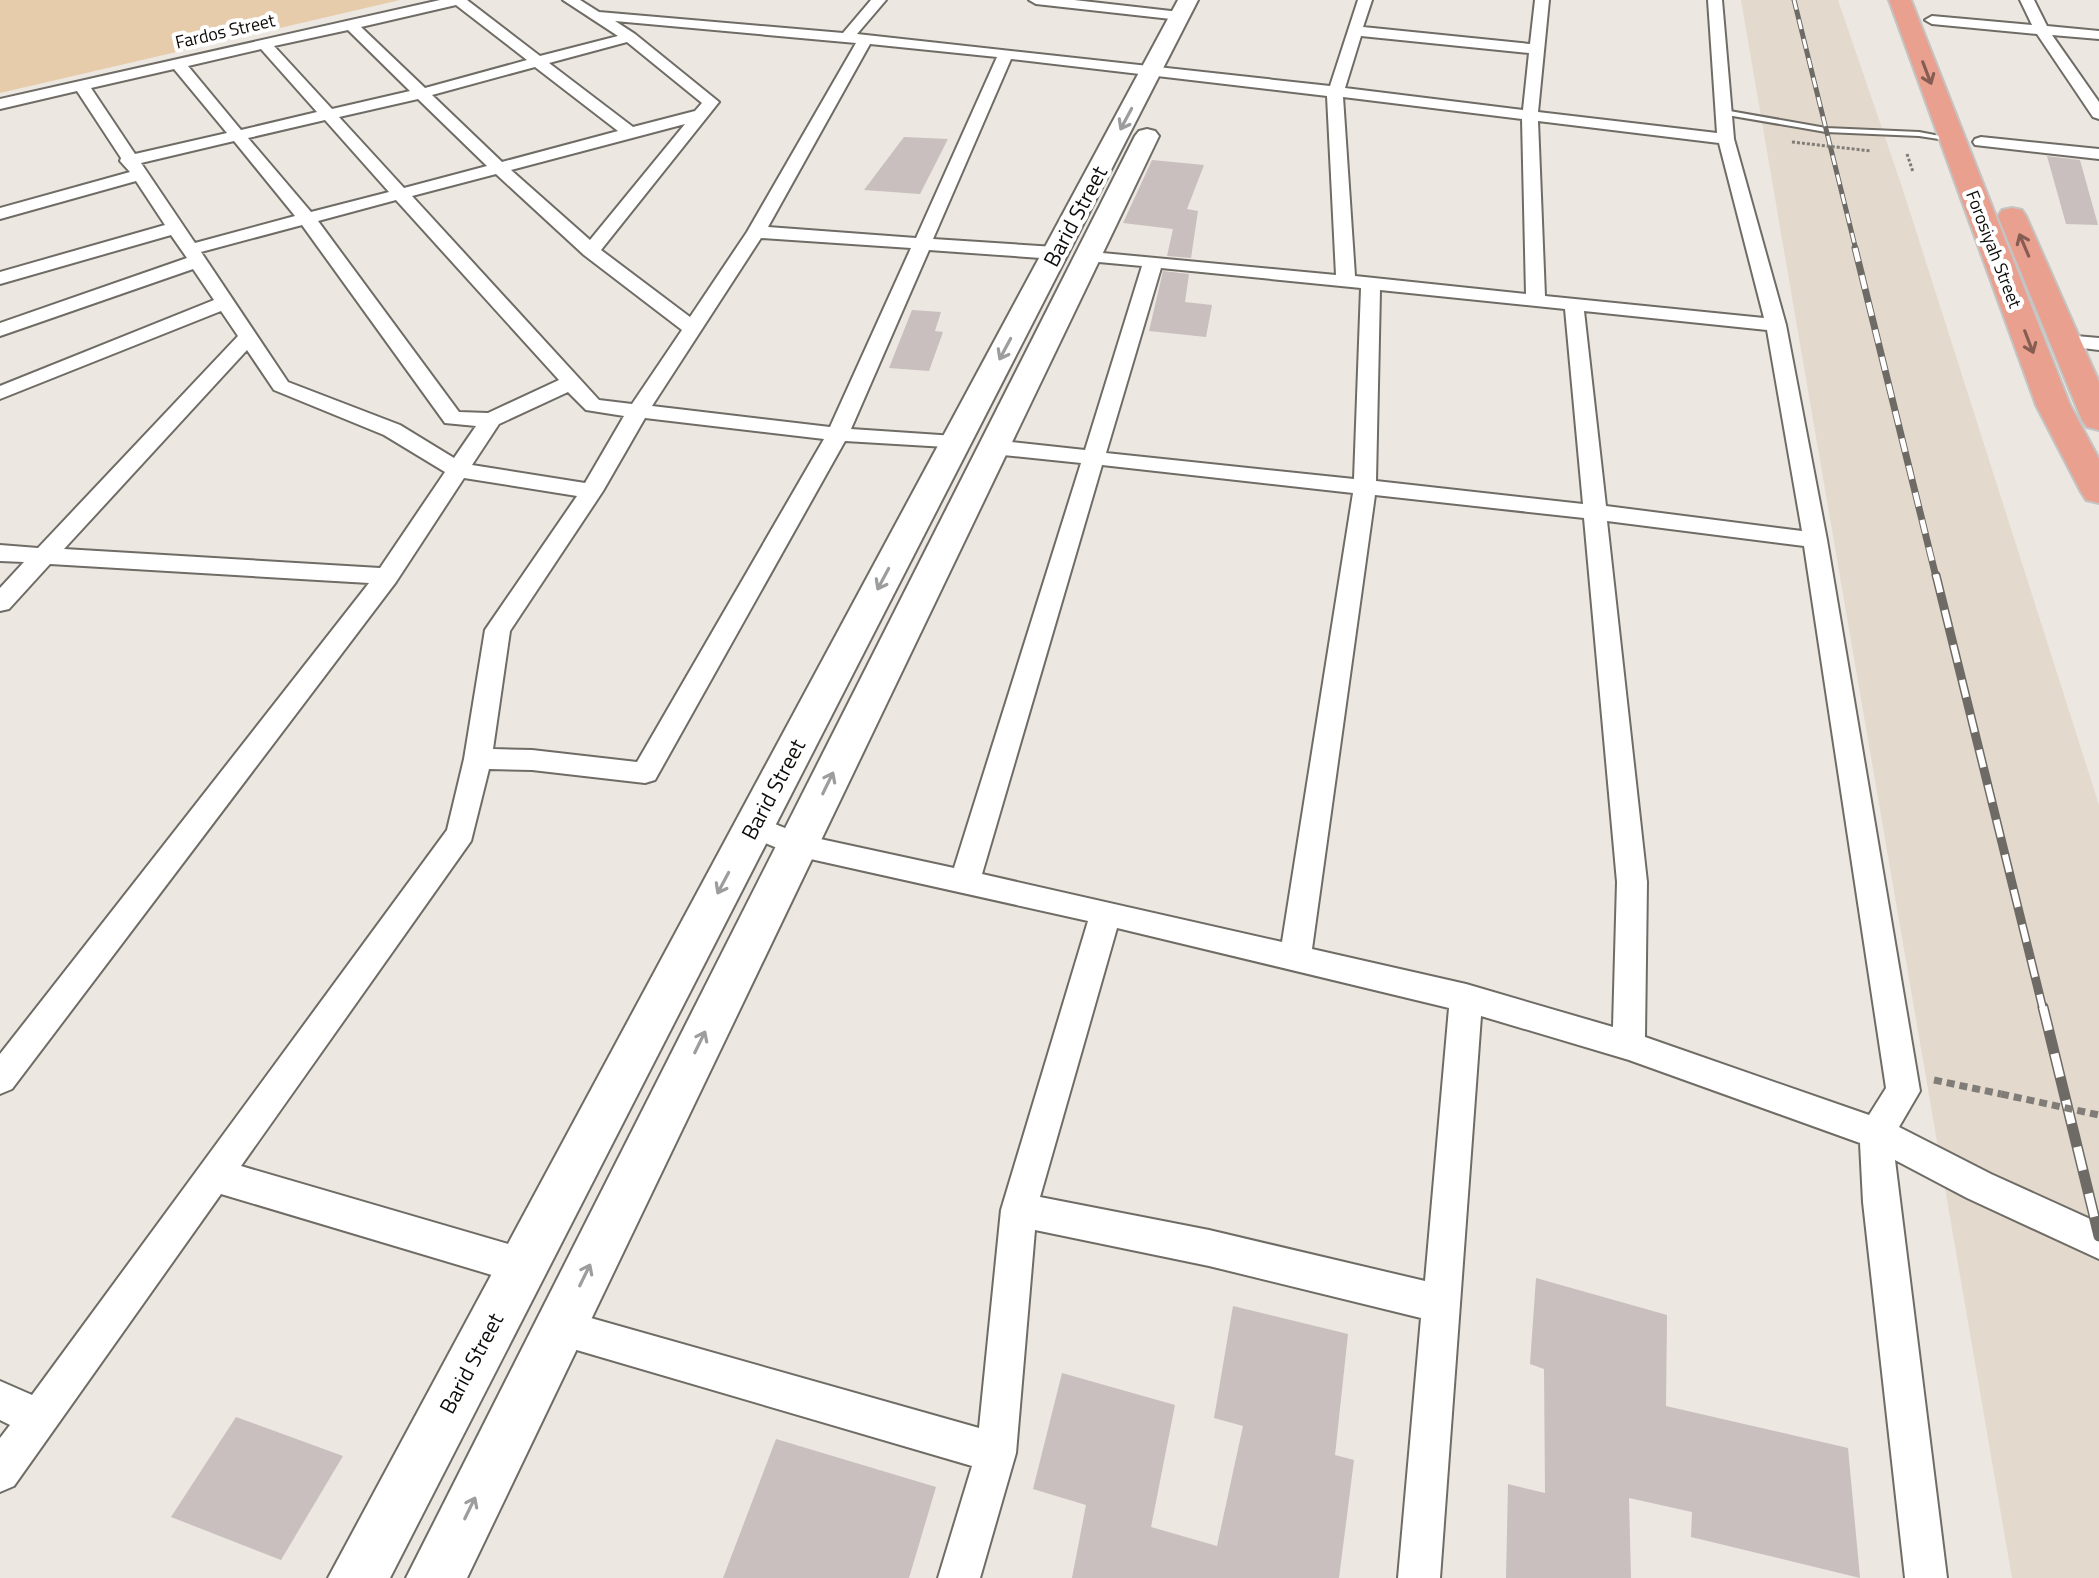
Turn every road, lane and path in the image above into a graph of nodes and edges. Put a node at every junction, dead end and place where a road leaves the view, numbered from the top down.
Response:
1 (458, 0) edge
2 (570, 0) edge
3 (879, 0) edge
4 (1036, 0) edge
5 (1542, 0) edge
6 (1715, 0) edge
7 (1900, 0) edge
8 (2027, 0) edge
9 (1194, 5) edge
10 (1928, 10) edge
11 (600, 16) junction
12 (1360, 16) edge
13 (349, 23) junction
14 (2041, 29) junction
15 (2099, 35) edge
16 (630, 37) junction
17 (855, 40) junction
18 (263, 43) junction
19 (1538, 43) junction
20 (1005, 56) junction
21 (540, 62) junction
22 (177, 63) junction
23 (1164, 73) junction
24 (81, 85) junction
25 (422, 93) junction
26 (1335, 94) junction
27 (0, 104) edge
28 (2099, 114) edge
29 (330, 115) junction
30 (699, 115) junction
31 (1530, 116) junction
32 (1725, 126) junction
33 (630, 133) junction
34 (238, 135) junction
35 (1952, 139) junction
36 (1792, 142) dead end
37 (1981, 142) junction
38 (1871, 151) dead end
39 (2099, 154) edge
40 (1907, 155) dead end
41 (498, 167) junction
42 (133, 168) junction
43 (1913, 172) dead end
44 (402, 193) junction
45 (0, 214) edge
46 (306, 218) junction
47 (174, 228) junction
48 (756, 232) junction
49 (923, 243) junction
50 (591, 251) junction
51 (1072, 254) junction
52 (192, 255) junction
53 (1153, 262) junction
54 (0, 278) edge
55 (1358, 282) junction
56 (1536, 300) junction
57 (225, 302) junction
58 (1574, 304) junction
59 (1776, 325) junction
60 (693, 329) junction
61 (0, 330) edge
62 (248, 337) junction
63 (2064, 341) junction
64 (2099, 344) edge
65 (572, 382) junction
66 (0, 393) edge
67 (638, 411) junction
68 (2099, 419) edge
69 (491, 420) junction
70 (838, 434) junction
71 (974, 445) junction
72 (1092, 459) junction
73 (458, 470) junction
74 (1365, 488) junction
75 (592, 491) junction
76 (2099, 492) edge
77 (1595, 512) junction
78 (1815, 540) junction
79 (0, 553) edge
80 (43, 557) junction
81 (387, 576) junction
82 (0, 603) edge
83 (478, 759) junction
84 (753, 826) junction
85 (797, 845) junction
86 (964, 883) junction
87 (1106, 913) junction
88 (1295, 959) junction
89 (1466, 998) junction
90 (1629, 1046) junction
91 (1925, 1078) dead end
92 (0, 1079) edge
93 (2099, 1115) edge
94 (1876, 1133) junction
95 (214, 1175) junction
96 (1019, 1210) junction
97 (2099, 1241) edge
98 (522, 1266) junction
99 (1442, 1304) junction
100 (559, 1328) junction
101 (0, 1400) edge
102 (39, 1418) junction
103 (996, 1453) junction
104 (0, 1472) edge
105 (358, 1578) edge
106 (436, 1578) edge
107 (959, 1578) edge
108 (1419, 1578) edge
109 (1926, 1578) edge

1 - 13 street, Fardos Street
1 - 21 street
2 - 11 street
3 - 17 street
4 - 9 street
5 - 19 street
6 - 32 street
7 -> 35 main road, Forosiyah Street
8 - 14 street
9 - 23 main road, Barid Street
10 - 14 street
10 - 37 main road, Forosiyah Street
11 - 16 street
11 - 17 street
12 - 19 street
12 - 26 street
13 - 18 street, Fardos Street
13 - 25 street
14 - 15 street
14 - 28 street
16 - 21 street
16 - 30 street
17 - 20 street
17 - 48 street
18 - 22 street, Fardos Street
18 - 29 street
19 - 31 street
20 - 23 street
20 - 49 street
21 - 25 street
21 - 33 street
22 - 24 street, Fardos Street
22 - 34 street
23 - 26 street
23 - 51 main road, Barid Street
24 - 27 street, Fardos Street
24 - 42 street
25 - 29 street
25 - 41 street
26 - 31 street
26 - 55 street
29 - 34 street
29 - 44 street
30 - 33 street
30 - 50 street
31 - 32 street
31 - 56 street
32 - 35 lane
32 - 59 street
33 - 41 street
34 - 42 street
34 - 46 street
35 -> 76 main road, Forosiyah Street
36 - 38 path, bridge
37 - 39 street
63 -> 37 main road, Forosiyah Street
40 - 43 path
41 - 44 street
41 - 50 street
42 - 45 street
42 - 47 street
44 - 46 street
44 - 65 street
46 - 52 street
46 - 69 street
47 - 52 street
47 - 54 street
48 - 49 street
48 - 60 street
49 - 51 street
49 - 70 street
50 - 60 street
51 - 53 street
51 - 71 main road, Barid Street
52 - 57 street
52 - 61 street
53 - 55 street
53 - 72 street
55 - 56 street
55 - 74 street
56 - 58 street
57 - 62 street
57 - 66 street
58 - 59 street
58 - 77 street
59 - 78 street
60 - 67 street
62 - 73 street
62 - 80 street
63 - 64 street
63 - 68 main road, Forosiyah Street
65 - 67 street
65 - 69 street
67 - 70 street
67 - 75 street
69 - 73 street
70 - 71 street
70 - 83 street
71 - 72 street
71 -> 84 main road, Barid Street
85 -> 71 main road, Barid Street
72 - 74 street
72 - 86 street
73 - 75 street
73 - 81 street
74 - 77 street
74 - 88 street
75 - 83 street
77 - 78 street
77 - 90 street
78 - 94 street
79 - 80 street
80 - 81 street
80 - 82 street
81 - 92 street
83 - 95 street
84 - 85 street
84 -> 98 main road, Barid Street
85 - 86 street
100 -> 85 main road, Barid Street
86 - 87 street
87 - 88 street
87 - 96 street
88 - 89 street
89 - 90 street
89 - 99 street
90 - 94 street
91 - 93 path, bridge
94 - 97 street
94 - 109 street
95 - 98 street
95 - 102 street
96 - 99 street
96 - 103 street
98 - 105 main road, Barid Street
99 - 108 street
100 - 103 street
106 -> 100 main road, Barid Street
101 - 102 street
102 - 104 street
103 - 107 street

